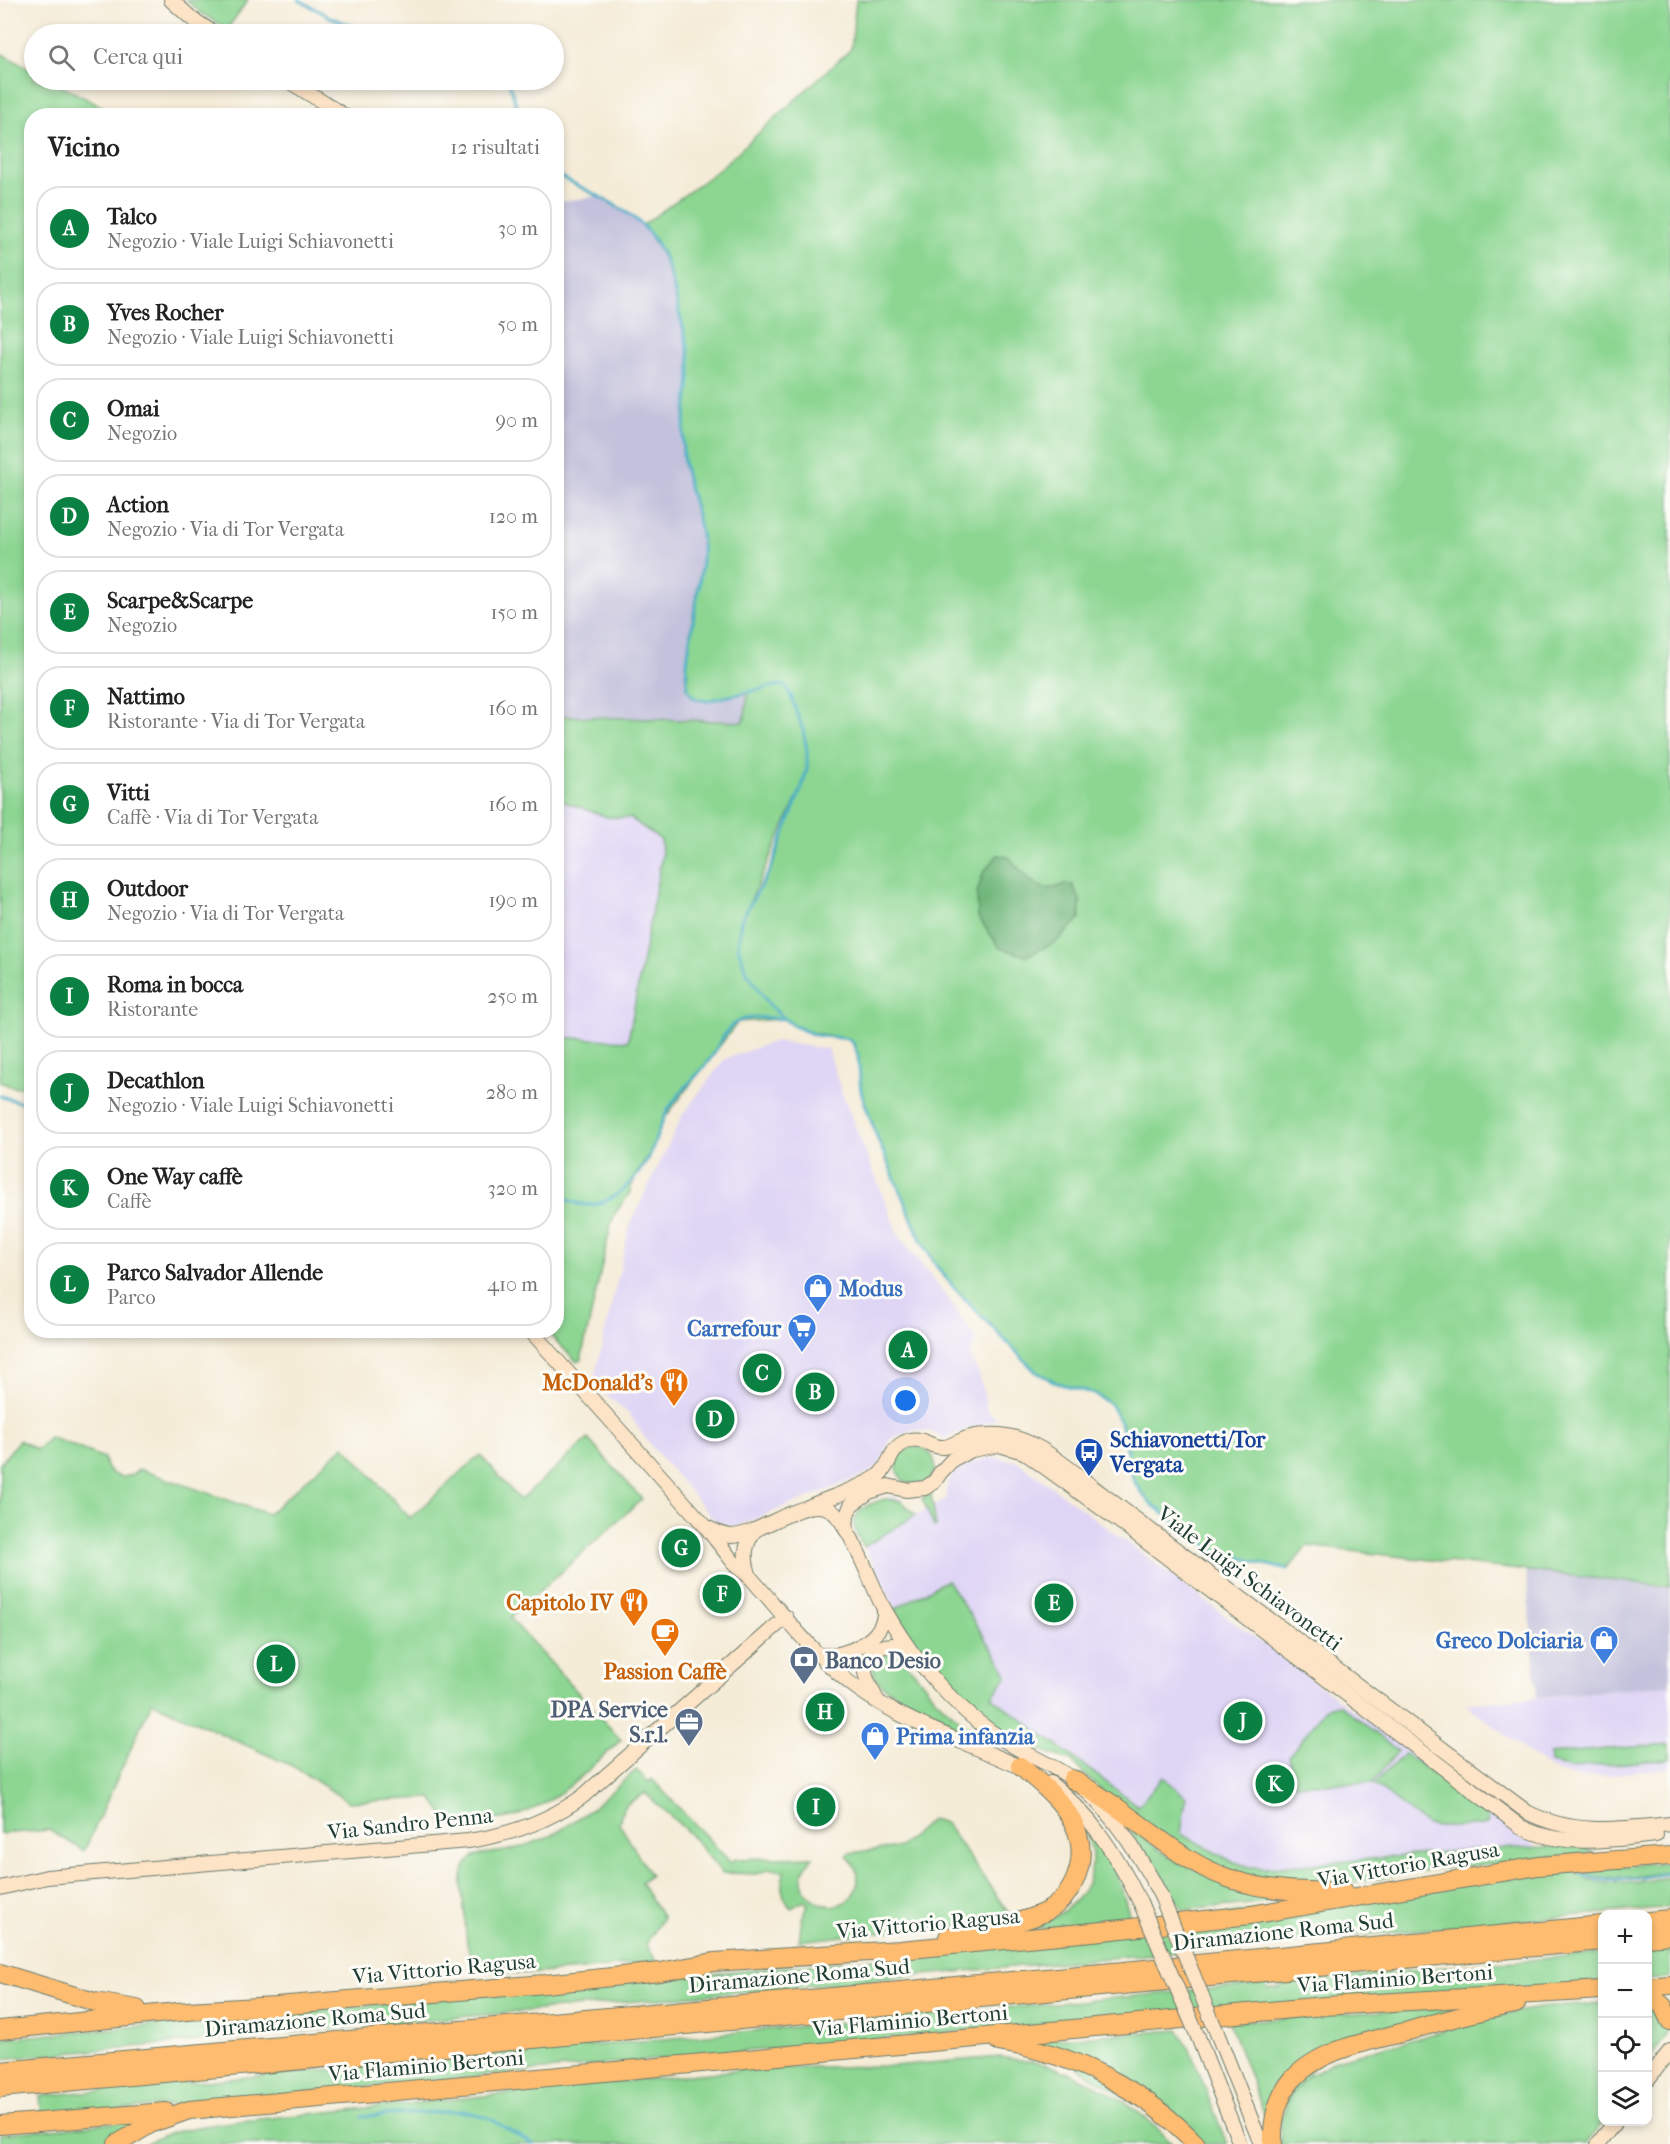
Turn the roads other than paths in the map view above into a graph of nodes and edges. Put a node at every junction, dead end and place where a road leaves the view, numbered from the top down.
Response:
1 (171, 0) edge
2 (200, 24) edge
3 (303, 90) edge
4 (332, 108) edge
5 (537, 1338) edge
6 (808, 1507) junction
7 (706, 1527) junction
8 (755, 1530) junction
9 (846, 1530) junction
10 (750, 1577) junction
11 (884, 1609) junction
12 (786, 1617) junction
13 (911, 1652) junction
14 (820, 1655) junction
15 (877, 1701) junction
16 (1020, 1766) junction
17 (1072, 1779) junction
18 (1670, 1824) edge
19 (1670, 1834) edge
20 (1670, 1856) edge
21 (0, 1888) edge
22 (1395, 1890) junction
23 (1670, 1919) edge
24 (1652, 1921) edge
25 (1598, 1925) edge
26 (1670, 1935) edge
27 (1652, 1937) edge
28 (1598, 1941) edge
29 (900, 1950) junction
30 (0, 1973) edge
31 (1670, 1985) edge
32 (1652, 1987) edge
33 (1598, 1990) edge
34 (1598, 1990) edge
35 (1652, 1997) edge
36 (187, 2012) junction
37 (1670, 2021) edge
38 (0, 2030) edge
39 (953, 2039) junction
40 (1670, 2051) edge
41 (0, 2071) edge
42 (1652, 2073) edge
43 (0, 2088) edge
44 (222, 2107) junction
45 (0, 2125) edge
46 (1611, 2126) edge
47 (117, 2144) edge
48 (1196, 2144) edge
49 (1240, 2144) edge
50 (1261, 2144) edge
51 (1273, 2144) edge
52 (1598, 2144) edge

1 - 2 street
3 - 4 street
5 - 7 street
6 - 8 street
6 - 9 street
6 - 18 street, Viale Luigi Schiavonetti
7 - 8 street
7 - 10 street
8 - 10 street
9 - 11 street
9 - 19 street, Viale Luigi Schiavonetti
10 - 12 street
11 - 13 street
11 - 14 street
12 - 14 street
12 - 21 street, Via Sandro Penna
13 - 15 street
13 - 17 street
14 - 15 street
15 - 16 street
16 - 29 highway
16 - 49 street, bridge
17 - 22 highway
17 - 50 street, bridge
20 - 22 highway, Via Vittorio Ragusa
22 - 29 highway, Via Vittorio Ragusa
23 - 24 highway
25 - 41 highway, Diramazione Roma Sud
26 - 27 highway
28 - 43 highway, Diramazione Roma Sud
29 - 36 highway, Via Vittorio Ragusa
30 - 36 highway
31 - 32 highway
33 - 39 highway, Via Flaminio Bertoni
34 - 51 highway
35 - 37 highway
36 - 38 highway
39 - 44 highway, Via Flaminio Bertoni
39 - 48 highway
40 - 42 street
44 - 45 highway
44 - 47 highway
46 - 52 street

